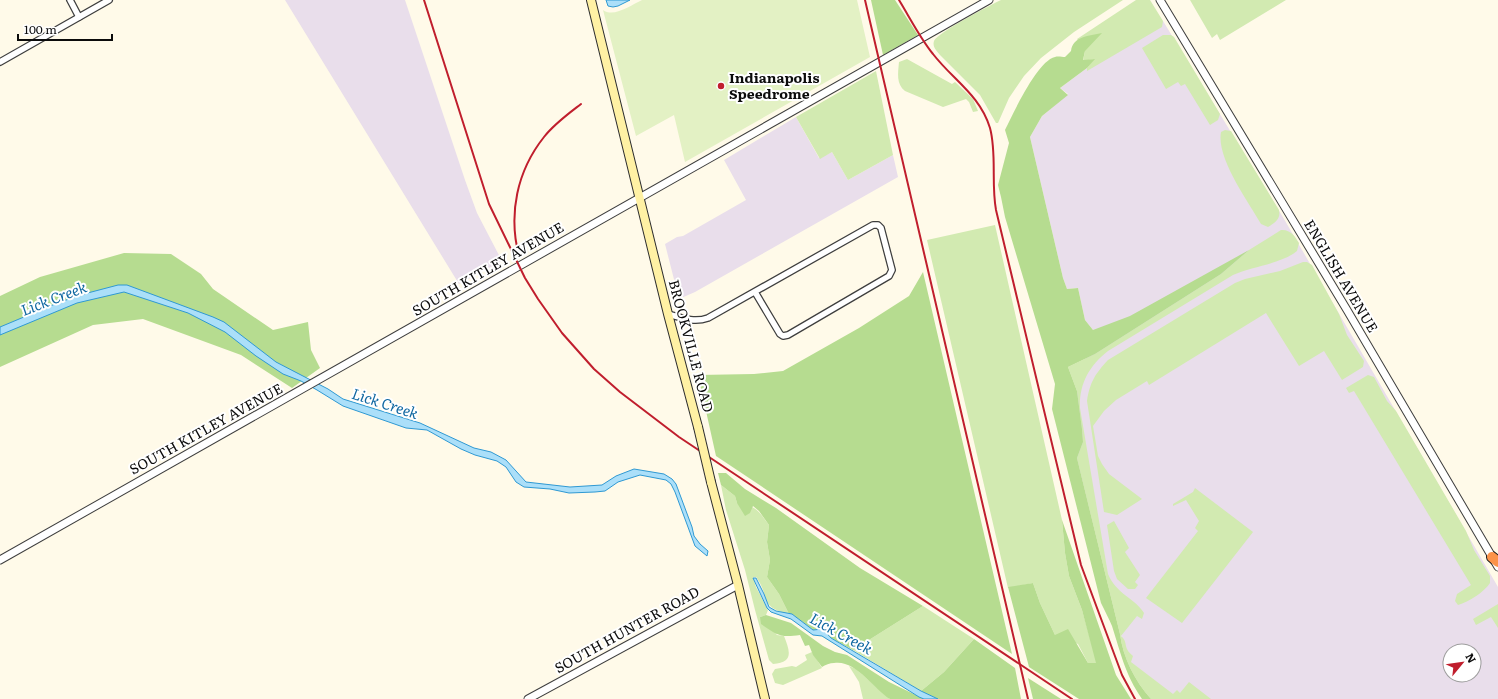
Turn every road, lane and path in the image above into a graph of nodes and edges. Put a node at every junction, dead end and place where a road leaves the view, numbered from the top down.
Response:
1 (70, 0) edge
2 (109, 0) edge
3 (591, 0) edge
4 (989, 0) edge
5 (1160, 0) edge
6 (79, 17) junction
7 (0, 62) edge
8 (640, 198) junction
9 (755, 292) junction
10 (668, 314) junction
11 (0, 560) edge
12 (1495, 560) edge
13 (1498, 567) edge
14 (738, 584) junction
15 (528, 699) edge
16 (766, 699) edge

1 - 6 street
2 - 6 street
3 - 8 main road, BROOKVILLE ROAD
4 - 8 street, SOUTH KITLEY AVENUE
5 - 12 street, ENGLISH AVENUE
6 - 7 street
8 - 10 main road, BROOKVILLE ROAD
8 - 11 street, SOUTH KITLEY AVENUE
9 - 9 street
9 - 10 street
10 - 14 main road, BROOKVILLE ROAD, bridge
12 - 13 street, ENGLISH AVENUE
14 - 15 street, SOUTH HUNTER ROAD
14 - 16 main road, BROOKVILLE ROAD

